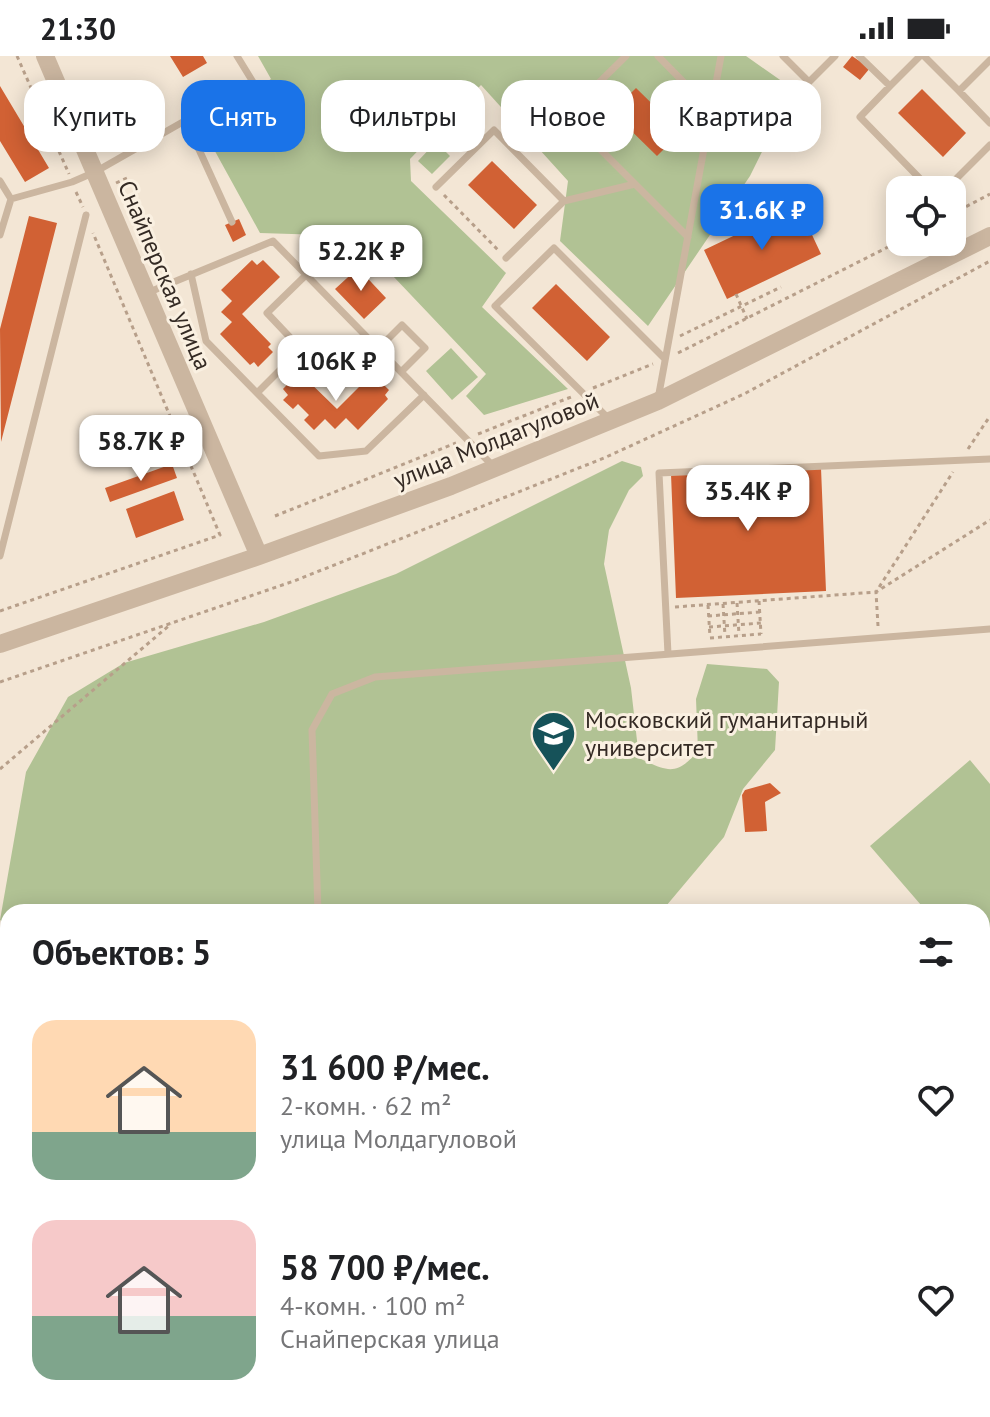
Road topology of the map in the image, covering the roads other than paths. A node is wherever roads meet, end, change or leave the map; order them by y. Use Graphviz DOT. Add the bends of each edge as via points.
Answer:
graph roads {
  1 [pos="45,56"];
  2 [pos="237,56"];
  3 [pos="626,56"];
  4 [pos="658,56"];
  5 [pos="721,56"];
  6 [pos="783,56"];
  7 [pos="835,56"];
  8 [pos="859,56"];
  9 [pos="927,57"];
  10 [pos="990,60"];
  11 [pos="252,80"];
  12 [pos="682,80"];
  13 [pos="717,80"];
  14 [pos="890,86"];
  15 [pos="959,91"];
  16 [pos="990,123"];
  17 [pos="181,124"];
  18 [pos="990,145"];
  19 [pos="200,152"];
  20 [pos="703,152"];
  21 [pos="95,172"];
  22 [pos="917,176"];
  23 [pos="959,176"];
  24 [pos="0,181"];
  25 [pos="635,184"];
  26 [pos="436,187"];
  27 [pos="11,199"];
  28 [pos="564,201"];
  29 [pos="86,215"];
  30 [pos="232,222"];
  31 [pos="990,236"];
  32 [pos="1,237"];
  33 [pos="688,237"];
  34 [pos="506,258"];
  35 [pos="191,274"];
  36 [pos="306,275"];
  37 [pos="146,293"];
  38 [pos="379,349"];
  39 [pos="665,359"];
  40 [pos="401,372"];
  41 [pos="338,389"];
  42 [pos="257,393"];
  43 [pos="424,395"];
  44 [pos="658,401"];
  45 [pos="610,421"];
  46 [pos="990,459"];
  47 [pos="495,468"];
  48 [pos="0,556"];
  49 [pos="259,556"];
  50 [pos="990,629"];
  51 [pos="0,644"];
  52 [pos="668,654"];
  53 [pos="318,904"];
  1 -- 21 [label="street, Снайперская улица"];
  2 -- 11 [label="lane"];
  3 -- 25 [label="lane" via="566,115"];
  4 -- 12 [label="lane"];
  5 -- 13 [label="lane"];
  6 -- 7 [label="lane" via="809,82"];
  8 -- 14 [label="lane"];
  9 -- 14 [label="lane"];
  9 -- 15 [label="lane"];
  10 -- 15 [label="lane"];
  14 -- 22 [label="lane" via="860,117"];
  15 -- 16 [label="lane"];
  17 -- 21 [label="lane"];
  18 -- 23 [label="lane"];
  19 -- 30 [label="lane"];
  20 -- 33 [label="lane"];
  21 -- 27 [label="lane"];
  21 -- 37 [label="street, Снайперская улица"];
  24 -- 27 [label="lane"];
  25 -- 28 [label="lane"];
  25 -- 33 [label="lane"];
  26 -- 28 [label="lane" via="494,130"];
  27 -- 32 [label="lane"];
  28 -- 34 [label="lane"];
  29 -- 48 [label="lane"];
  31 -- 44 [label="street, улица Молдагуловой"];
  33 -- 39 [label="lane"];
  35 -- 36 [label="lane" via="273,241"];
  35 -- 37 [label="lane"];
  35 -- 42 [label="lane" via="206,341"];
  36 -- 38 [label="lane"];
  36 -- 42 [label="lane" via="267,313 301,349"];
  37 -- 49 [label="street, Снайперская улица"];
  38 -- 40 [label="lane"];
  38 -- 40 [label="lane" via="402,325 425,348"];
  38 -- 41 [label="lane"];
  39 -- 44 [label="lane"];
  39 -- 45 [label="lane" via="554,248 495,306"];
  40 -- 43 [label="lane"];
  42 -- 43 [label="lane" via="319,456 366,451"];
  43 -- 47 [label="lane"];
  44 -- 45 [label="street, улица Молдагуловой"];
  45 -- 47 [label="street, улица Молдагуловой"];
  46 -- 52 [label="lane" via="659,473"];
  47 -- 49 [label="street, улица Молдагуловой"];
  49 -- 51 [label="street, улица Молдагуловой"];
  50 -- 52 [label="lane"];
  52 -- 53 [label="lane" via="375,677 332,694 312,730"];
}
